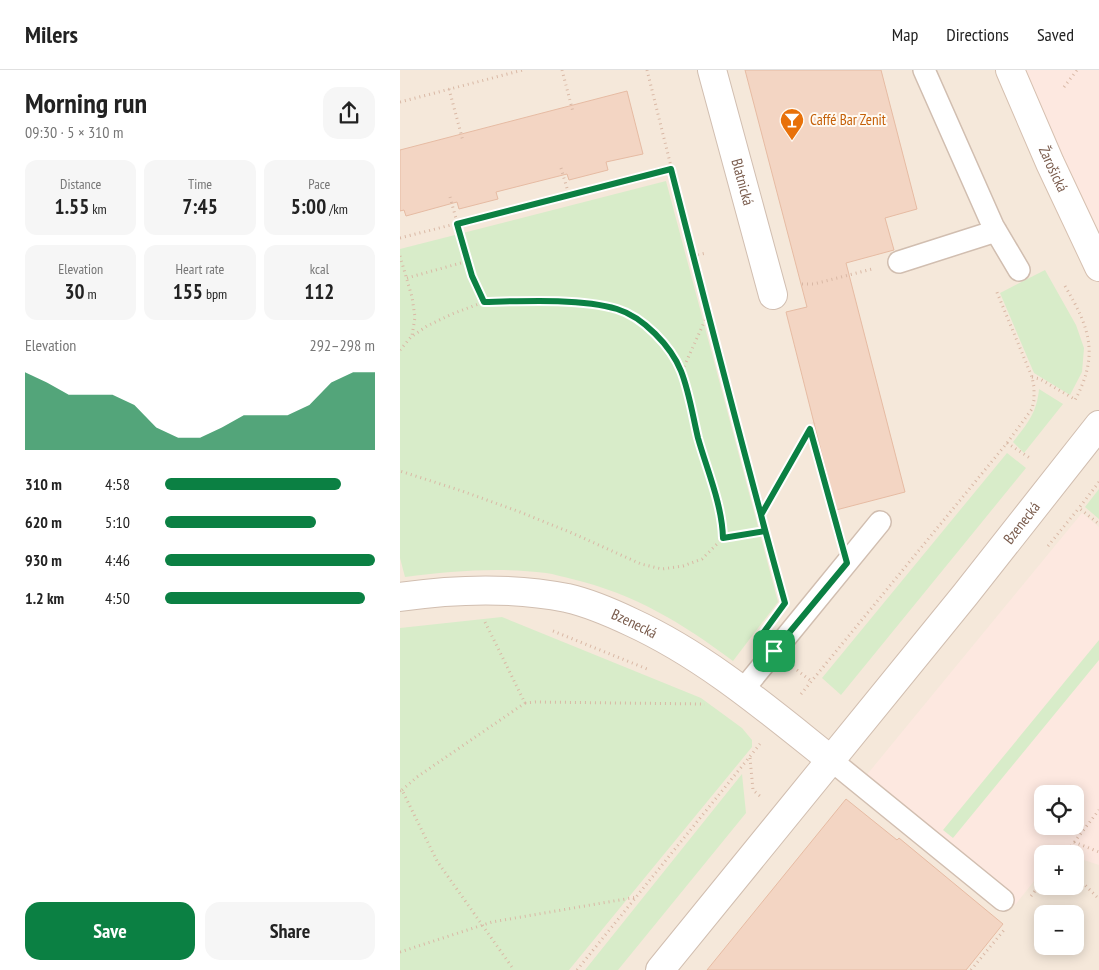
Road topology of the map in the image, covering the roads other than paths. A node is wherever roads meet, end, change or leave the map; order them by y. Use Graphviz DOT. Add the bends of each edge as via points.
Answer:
graph roads {
  1 [pos="712,70"];
  2 [pos="924,70"];
  3 [pos="1010,70"];
  4 [pos="996,231"];
  5 [pos="899,262"];
  6 [pos="1099,266"];
  7 [pos="1019,270"];
  8 [pos="773,295"];
  9 [pos="1099,425"];
  10 [pos="880,522"];
  11 [pos="400,597"];
  12 [pos="742,691"];
  13 [pos="831,760"];
  14 [pos="1003,900"];
  15 [pos="660,970"];
  1 -- 8 [label="street, Blatnická"];
  2 -- 4 [label="lane"];
  3 -- 6 [label="street, Žarošická"];
  4 -- 5 [label="lane"];
  4 -- 7 [label="lane"];
  9 -- 13 [label="street, Bzenecká"];
  10 -- 12 [label="lane"];
  11 -- 12 [label="street, Bzenecká" via="477,590 524,591 568,598 608,611 655,633 699,659"];
  12 -- 13 [label="street, Bzenecká"];
  13 -- 14 [label="lane"];
  13 -- 15 [label="street, Bzenecká"];
}
